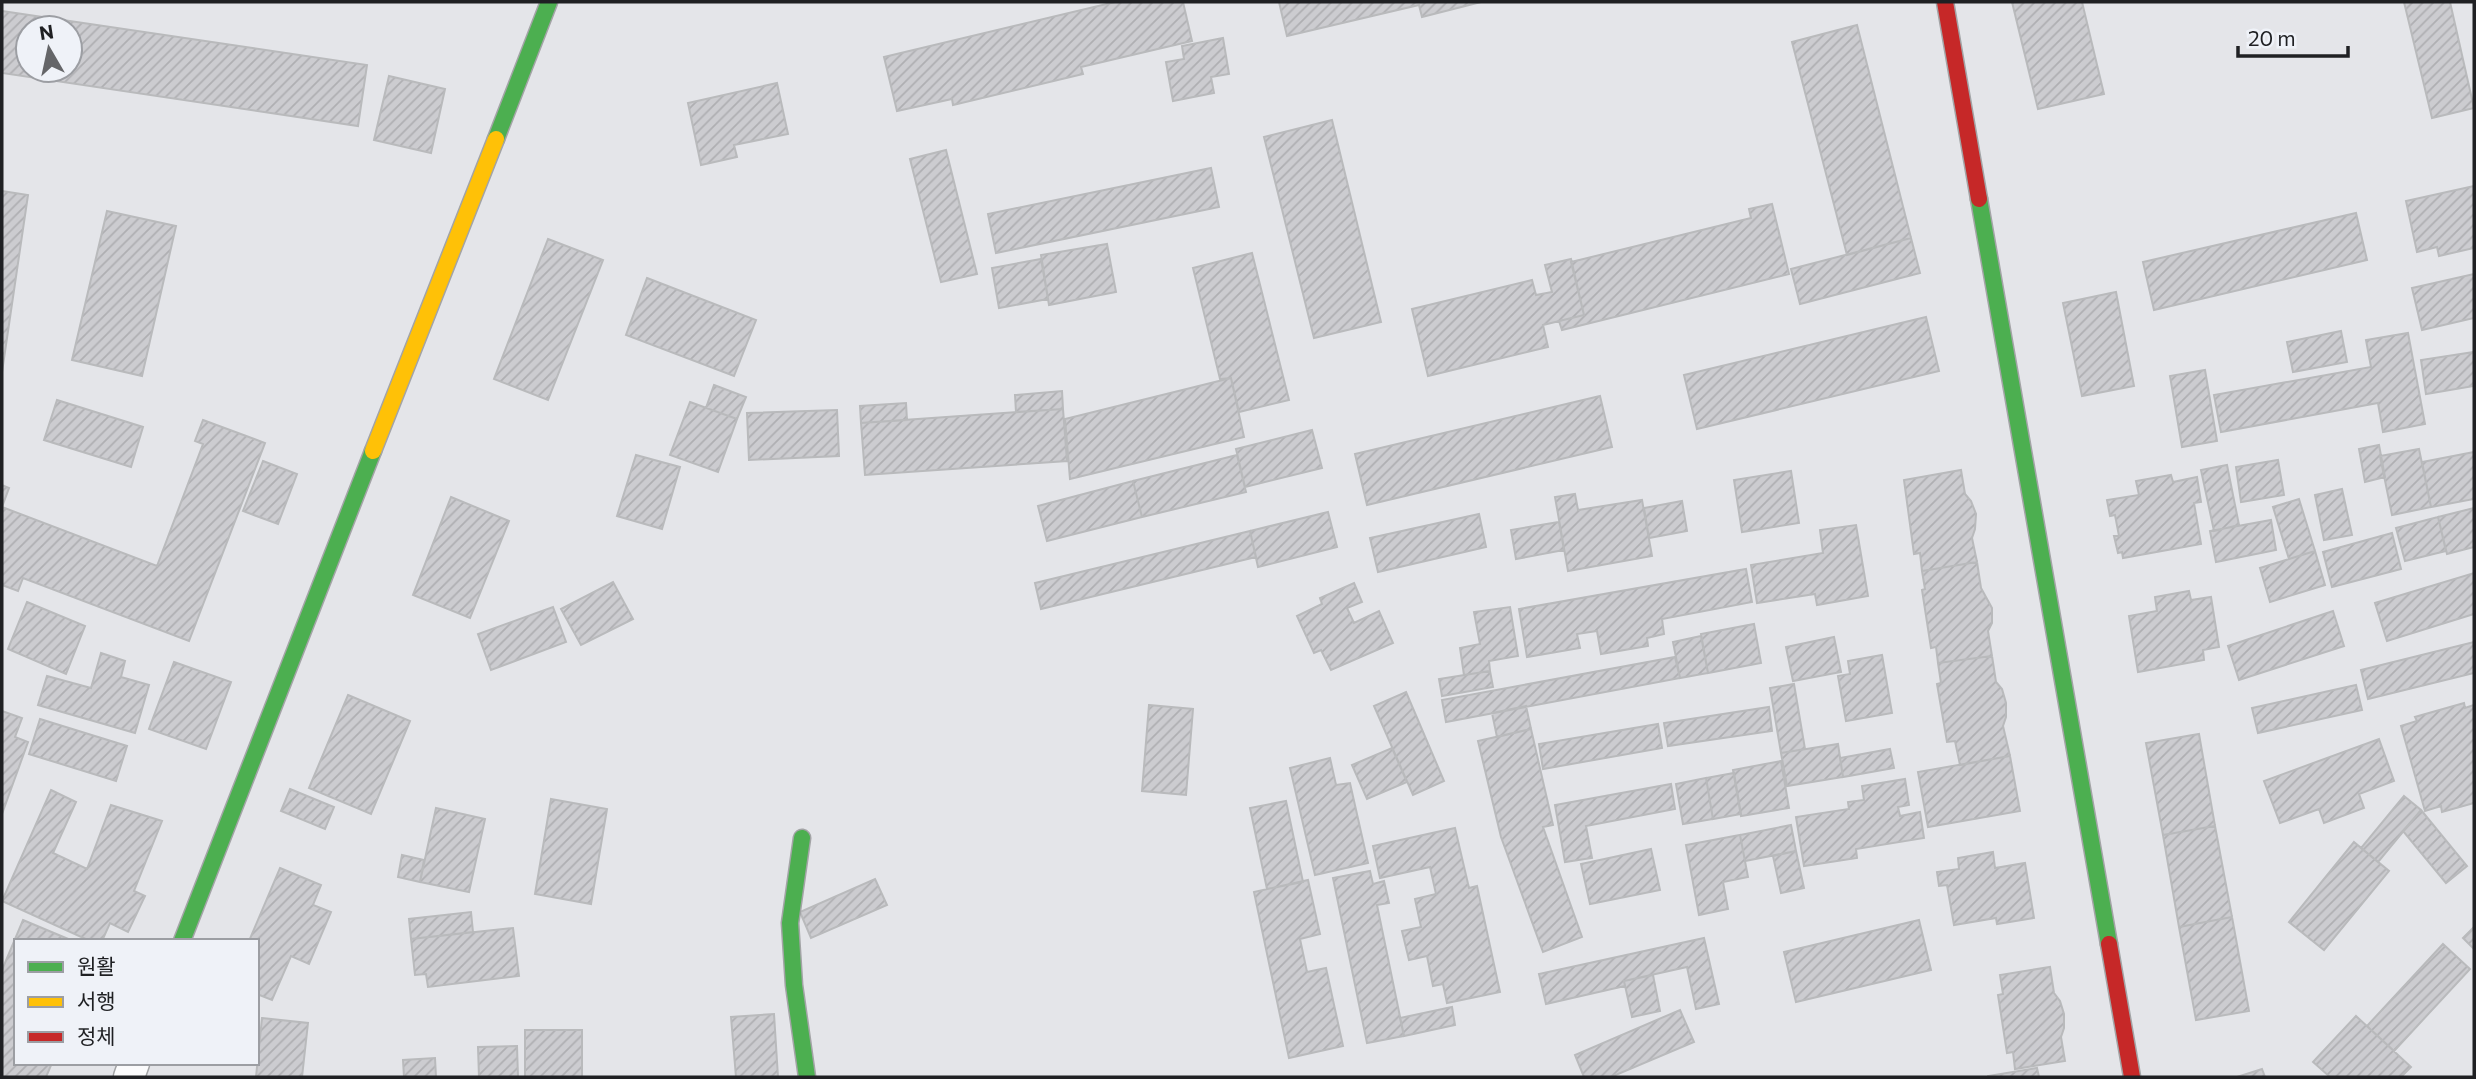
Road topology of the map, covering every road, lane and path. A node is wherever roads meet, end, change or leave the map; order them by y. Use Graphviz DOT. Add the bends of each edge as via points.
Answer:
graph roads {
  1 [pos="549,2"];
  2 [pos="1945,2"];
  3 [pos="802,838"];
  4 [pos="183,939"];
  5 [pos="807,1077"];
  6 [pos="2132,1077"];
  1 -- 4 [label="street"];
  2 -- 6 [label="street"];
  3 -- 5 [label="street" via="790,923"];
}
